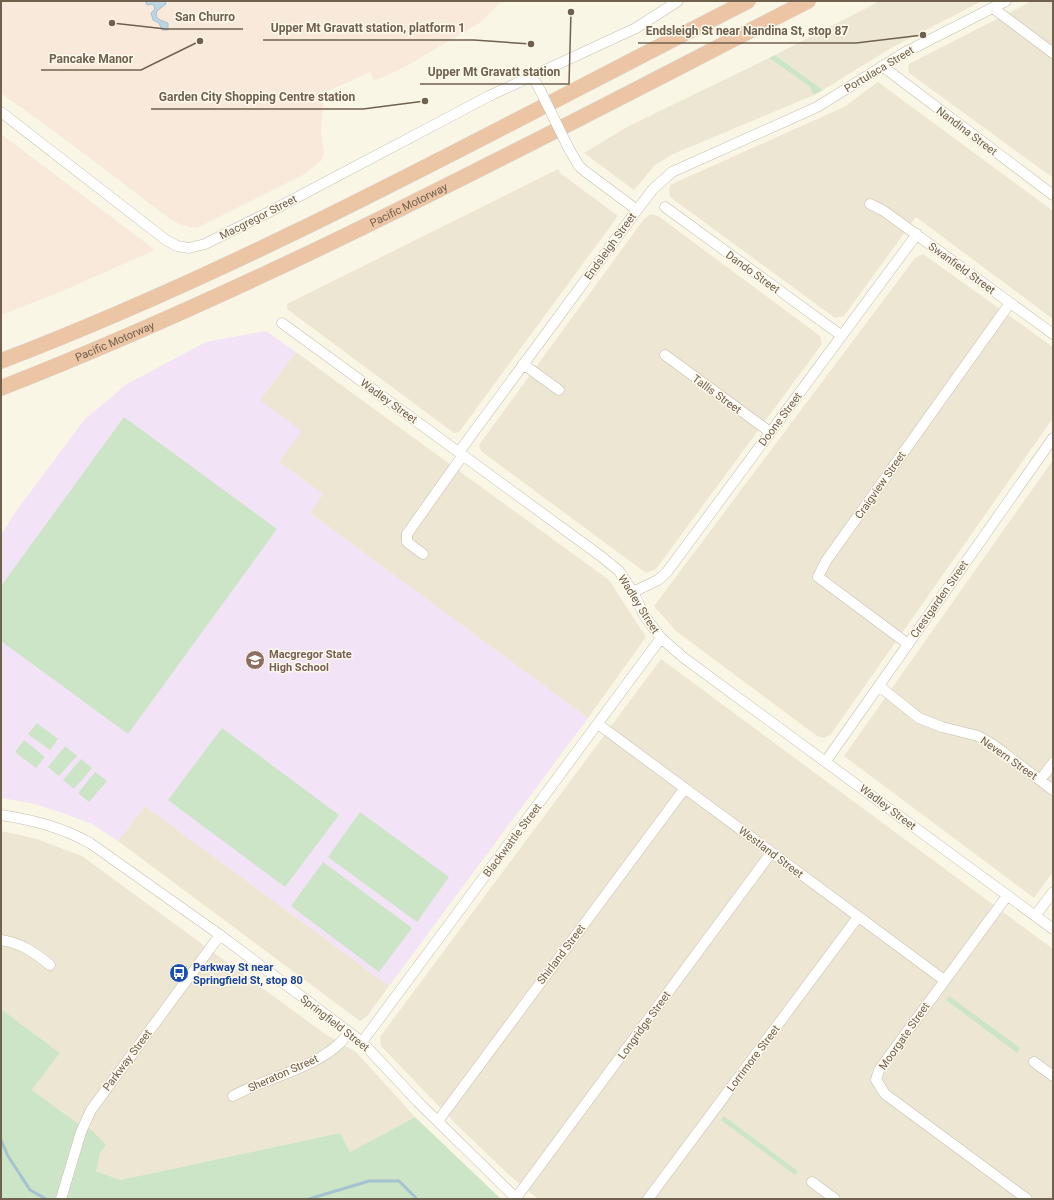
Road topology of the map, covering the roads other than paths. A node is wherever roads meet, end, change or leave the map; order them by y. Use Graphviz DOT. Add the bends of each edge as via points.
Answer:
graph roads {
  1 [pos="678,1"];
  2 [pos="748,1"];
  3 [pos="808,1"];
  4 [pos="1006,1"];
  5 [pos="993,8"];
  6 [pos="1053,53"];
  7 [pos="882,66"];
  8 [pos="532,76"];
  9 [pos="817,107"];
  10 [pos="1,112"];
  11 [pos="1053,195"];
  12 [pos="870,204"];
  13 [pos="664,207"];
  14 [pos="637,210"];
  15 [pos="916,234"];
  16 [pos="1010,303"];
  17 [pos="282,323"];
  18 [pos="1053,334"];
  19 [pos="842,336"];
  20 [pos="665,355"];
  21 [pos="1,361"];
  22 [pos="523,364"];
  23 [pos="1,388"];
  24 [pos="559,390"];
  25 [pos="770,432"];
  26 [pos="1053,438"];
  27 [pos="461,454"];
  28 [pos="423,554"];
  29 [pos="633,592"];
  30 [pos="661,638"];
  31 [pos="908,644"];
  32 [pos="879,686"];
  33 [pos="598,724"];
  34 [pos="826,761"];
  35 [pos="1053,763"];
  36 [pos="1040,780"];
  37 [pos="685,788"];
  38 [pos="1053,790"];
  39 [pos="1,815"];
  40 [pos="771,852"];
  41 [pos="1053,892"];
  42 [pos="1007,896"];
  43 [pos="1035,916"];
  44 [pos="858,917"];
  45 [pos="1053,929"];
  46 [pos="220,935"];
  47 [pos="1,940"];
  48 [pos="50,965"];
  49 [pos="944,980"];
  50 [pos="349,1032"];
  51 [pos="362,1042"];
  52 [pos="1034,1062"];
  53 [pos="1053,1076"];
  54 [pos="233,1096"];
  55 [pos="438,1121"];
  56 [pos="812,1182"];
  57 [pos="516,1198"];
  58 [pos="60,1199"];
  59 [pos="648,1199"];
  60 [pos="835,1199"];
  61 [pos="1027,1199"];
  1 -- 8 [label="street, Macgregor Street" via="636,28"];
  2 -- 21 [label="highway" via="296,234 114,316"];
  3 -- 23 [label="highway, Pacific Motorway" via="324,247 123,339"];
  4 -- 5 [label="street, Portulaca Street"];
  5 -- 6 [label="street"];
  5 -- 7 [label="street, Portulaca Street"];
  7 -- 9 [label="street, Portulaca Street"];
  7 -- 11 [label="street, Nandina Street"];
  8 -- 10 [label="street, Macgregor Street" via="430,126 273,210 205,244 189,248 177,246 166,240"];
  8 -- 14 [label="street, bridge" via="579,166"];
  9 -- 14 [label="street, Endsleigh Street" via="672,172 653,189"];
  12 -- 15 [label="street, Swanfield Street" via="884,210"];
  13 -- 19 [label="street, Dando Street"];
  14 -- 22 [label="street, Endsleigh Street"];
  15 -- 16 [label="street, Swanfield Street"];
  15 -- 19 [label="street, Doone Street"];
  16 -- 18 [label="street, Swanfield Street"];
  16 -- 31 [label="street, Craigview Street" via="831,554 818,577"];
  17 -- 27 [label="street, Wadley Street"];
  19 -- 25 [label="street, Doone Street"];
  20 -- 25 [label="street, Tallis Street"];
  22 -- 24 [label="street"];
  22 -- 27 [label="street, Endsleigh Street"];
  25 -- 29 [label="street, Doone Street" via="667,572 658,580"];
  26 -- 31 [label="street, Crestgarden Street"];
  27 -- 28 [label="street, Endsleigh Street" via="407,534 407,542"];
  27 -- 29 [label="street, Wadley Street" via="602,557 619,571"];
  29 -- 30 [label="street, Wadley Street" via="644,615"];
  30 -- 33 [label="street, Blackwattle Street"];
  30 -- 34 [label="street, Wadley Street" via="684,658"];
  31 -- 32 [label="street, Crestgarden Street"];
  32 -- 34 [label="street, Crestgarden Street"];
  32 -- 36 [label="street, Nevern Street" via="919,718 942,728 978,736"];
  33 -- 37 [label="street, Westland Street"];
  33 -- 51 [label="street, Blackwattle Street"];
  34 -- 42 [label="street, Wadley Street"];
  35 -- 36 [label="street"];
  36 -- 38 [label="street, Nevern Street"];
  37 -- 40 [label="street, Westland Street"];
  37 -- 55 [label="street, Shirland Street"];
  39 -- 46 [label="street, Springfield Street" via="46,824 90,842"];
  40 -- 44 [label="street, Westland Street"];
  40 -- 57 [label="street, Longridge Street"];
  41 -- 43 [label="street"];
  42 -- 43 [label="street, Wadley Street"];
  42 -- 49 [label="street, Moorgate Street"];
  43 -- 45 [label="street, Wadley Street"];
  44 -- 49 [label="street, Westland Street"];
  44 -- 59 [label="street, Lorrimore Street"];
  46 -- 50 [label="street, Springfield Street"];
  46 -- 58 [label="street, Parkway Street" via="91,1110 81,1132"];
  47 -- 48 [label="street" via="30,949"];
  49 -- 61 [label="street, Moorgate Street" via="879,1070 876,1080 885,1094"];
  50 -- 51 [label="street, Springfield Street"];
  50 -- 54 [label="street, Sheraton Street" via="332,1050"];
  51 -- 55 [label="street, Springfield Street"];
  52 -- 53 [label="street"];
  55 -- 57 [label="street, Springfield Street"];
  56 -- 60 [label="street"];
}
